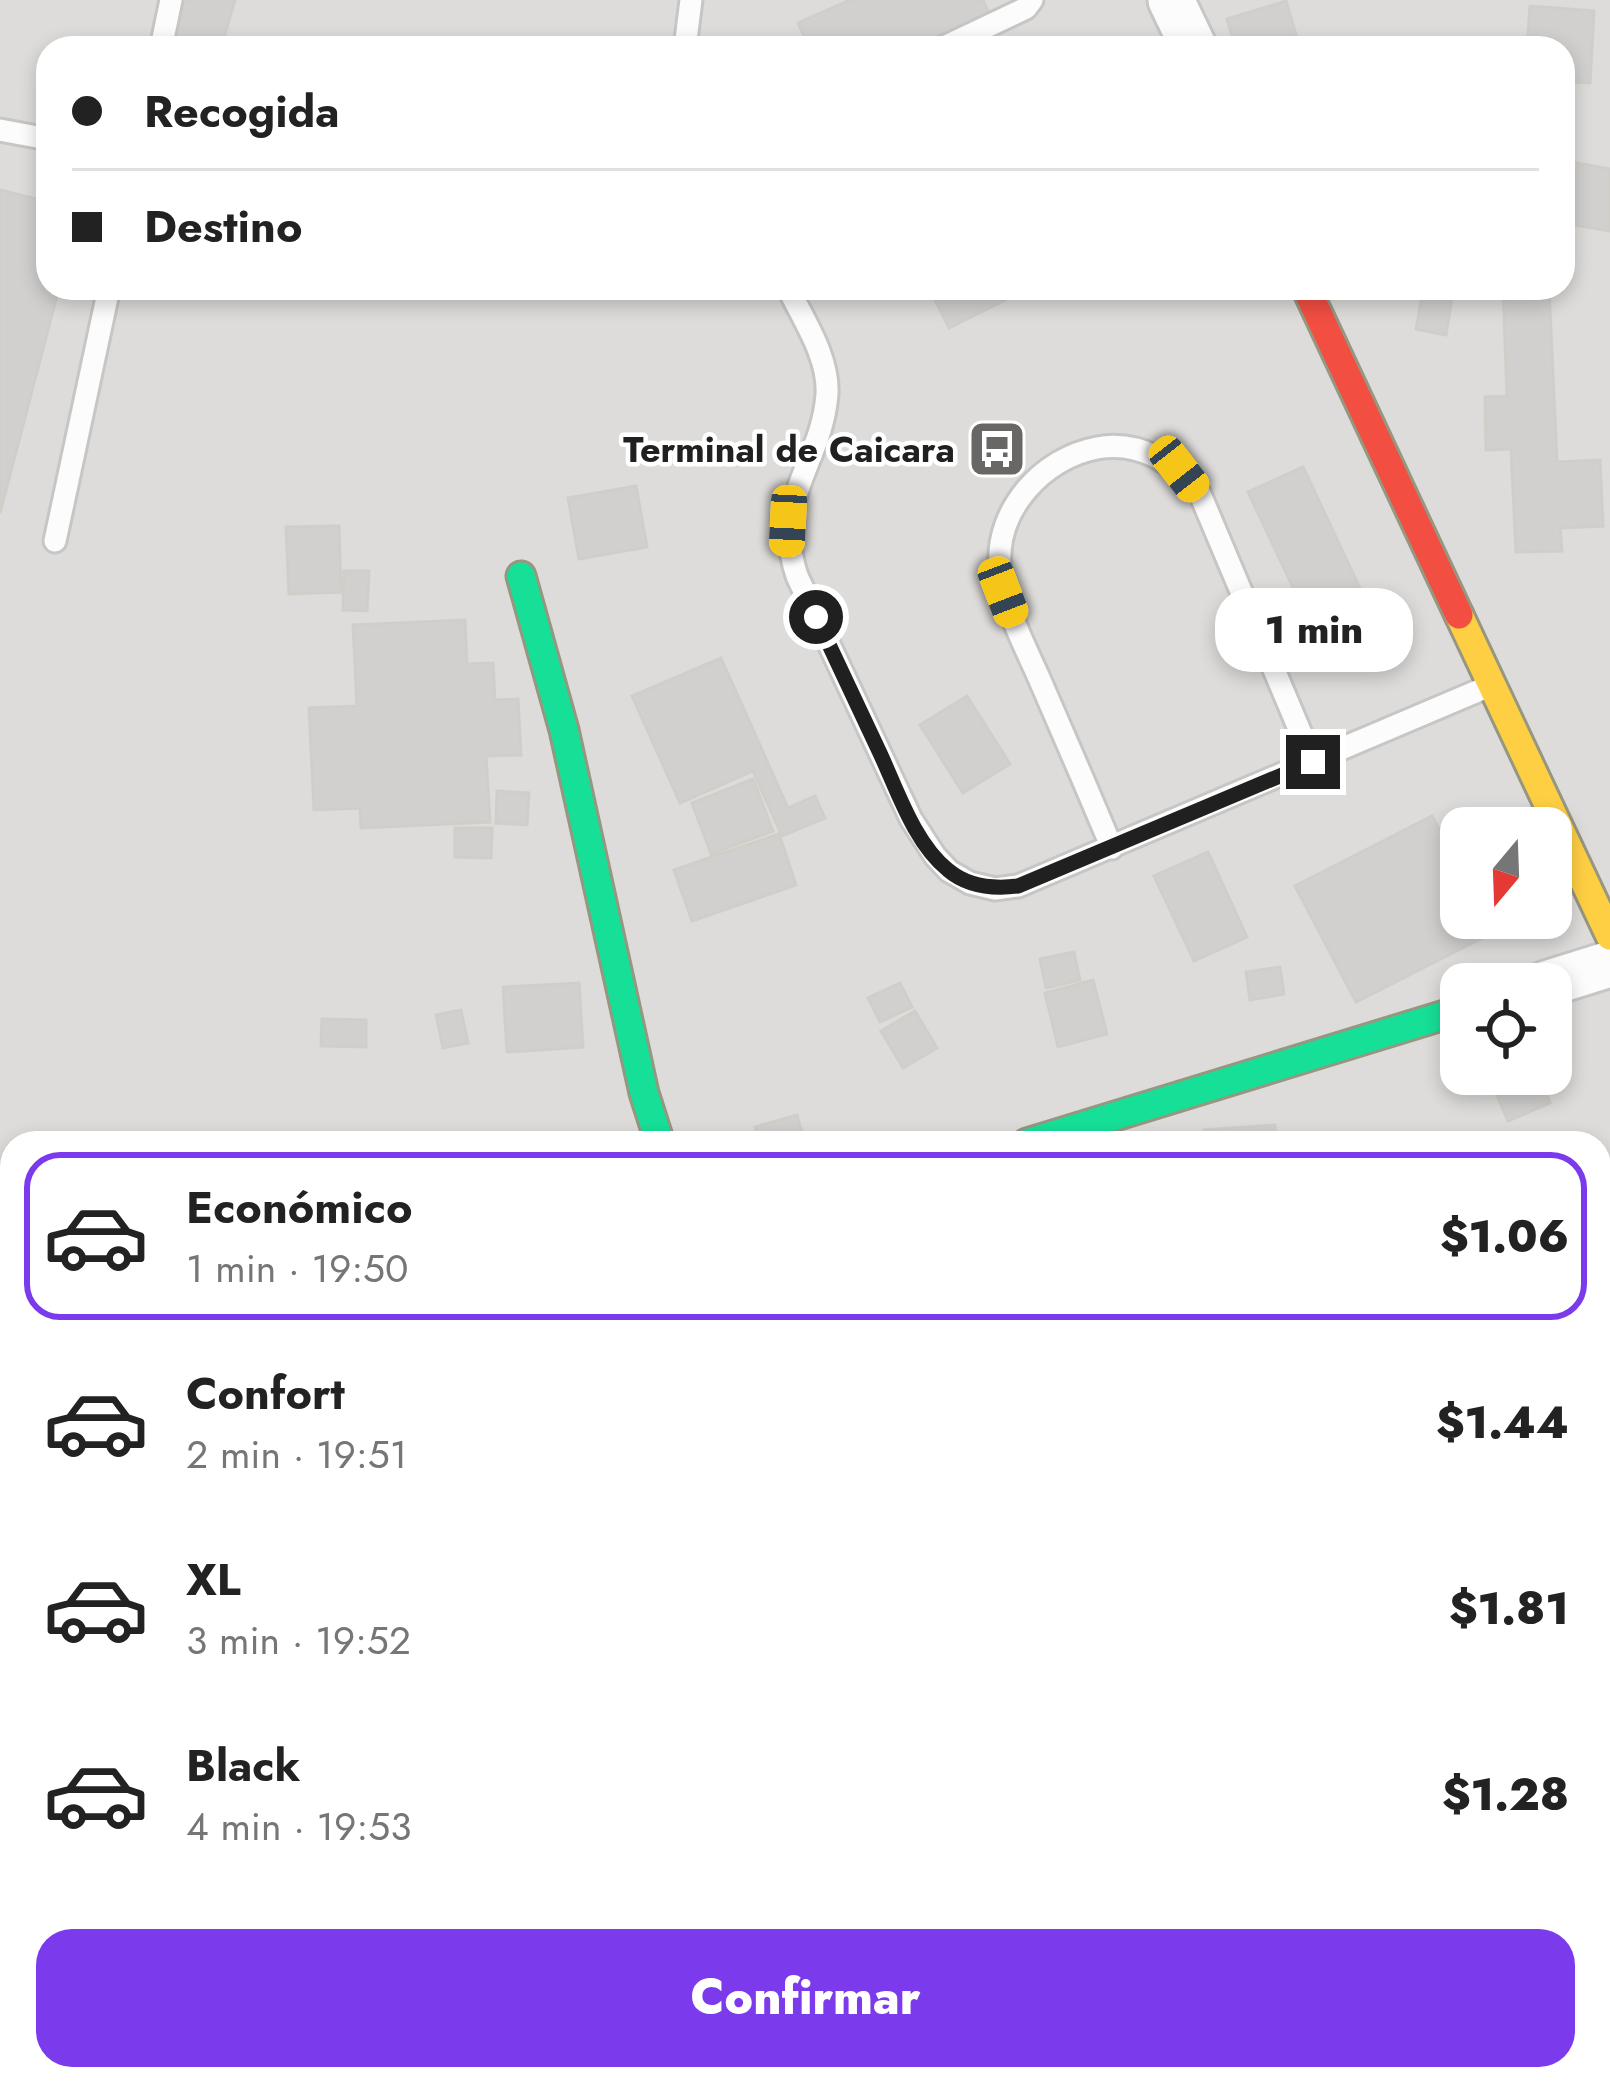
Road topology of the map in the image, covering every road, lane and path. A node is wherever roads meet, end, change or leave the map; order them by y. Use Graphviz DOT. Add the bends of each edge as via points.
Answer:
graph roads {
  1 [pos="172,0"];
  2 [pos="1032,0"];
  3 [pos="1172,0"];
  4 [pos="692,1"];
  5 [pos="164,36"];
  6 [pos="687,36"];
  7 [pos="967,36"];
  8 [pos="1188,36"];
  9 [pos="0,130"];
  10 [pos="36,138"];
  11 [pos="106,300"];
  12 [pos="794,300"];
  13 [pos="1312,300"];
  14 [pos="55,541"];
  15 [pos="521,576"];
  16 [pos="1493,685"];
  17 [pos="1313,762"];
  18 [pos="1112,848"];
  19 [pos="1610,936"];
  20 [pos="1610,964"];
  21 [pos="1572,976"];
  22 [pos="1440,1016"];
  23 [pos="656,1131"];
  24 [pos="1066,1131"];
  1 -- 5 [label="lane"];
  2 -- 7 [label="lane"];
  3 -- 8 [label="street"];
  4 -- 6 [label="lane"];
  9 -- 10 [label="lane"];
  11 -- 14 [label="lane"];
  12 -- 18 [label="lane" via="823,362 827,393 787,548 911,819 949,871 995,889"];
  13 -- 16 [label="street"];
  15 -- 23 [label="street"];
  16 -- 17 [label="lane"];
  16 -- 19 [label="street"];
  17 -- 18 [label="lane"];
  17 -- 18 [label="lane" via="1200,494 1179,469 1133,448 1075,453 1035,478 1017,501 999,560 1003,592"];
  20 -- 21 [label="street"];
  22 -- 24 [label="street"];
}
